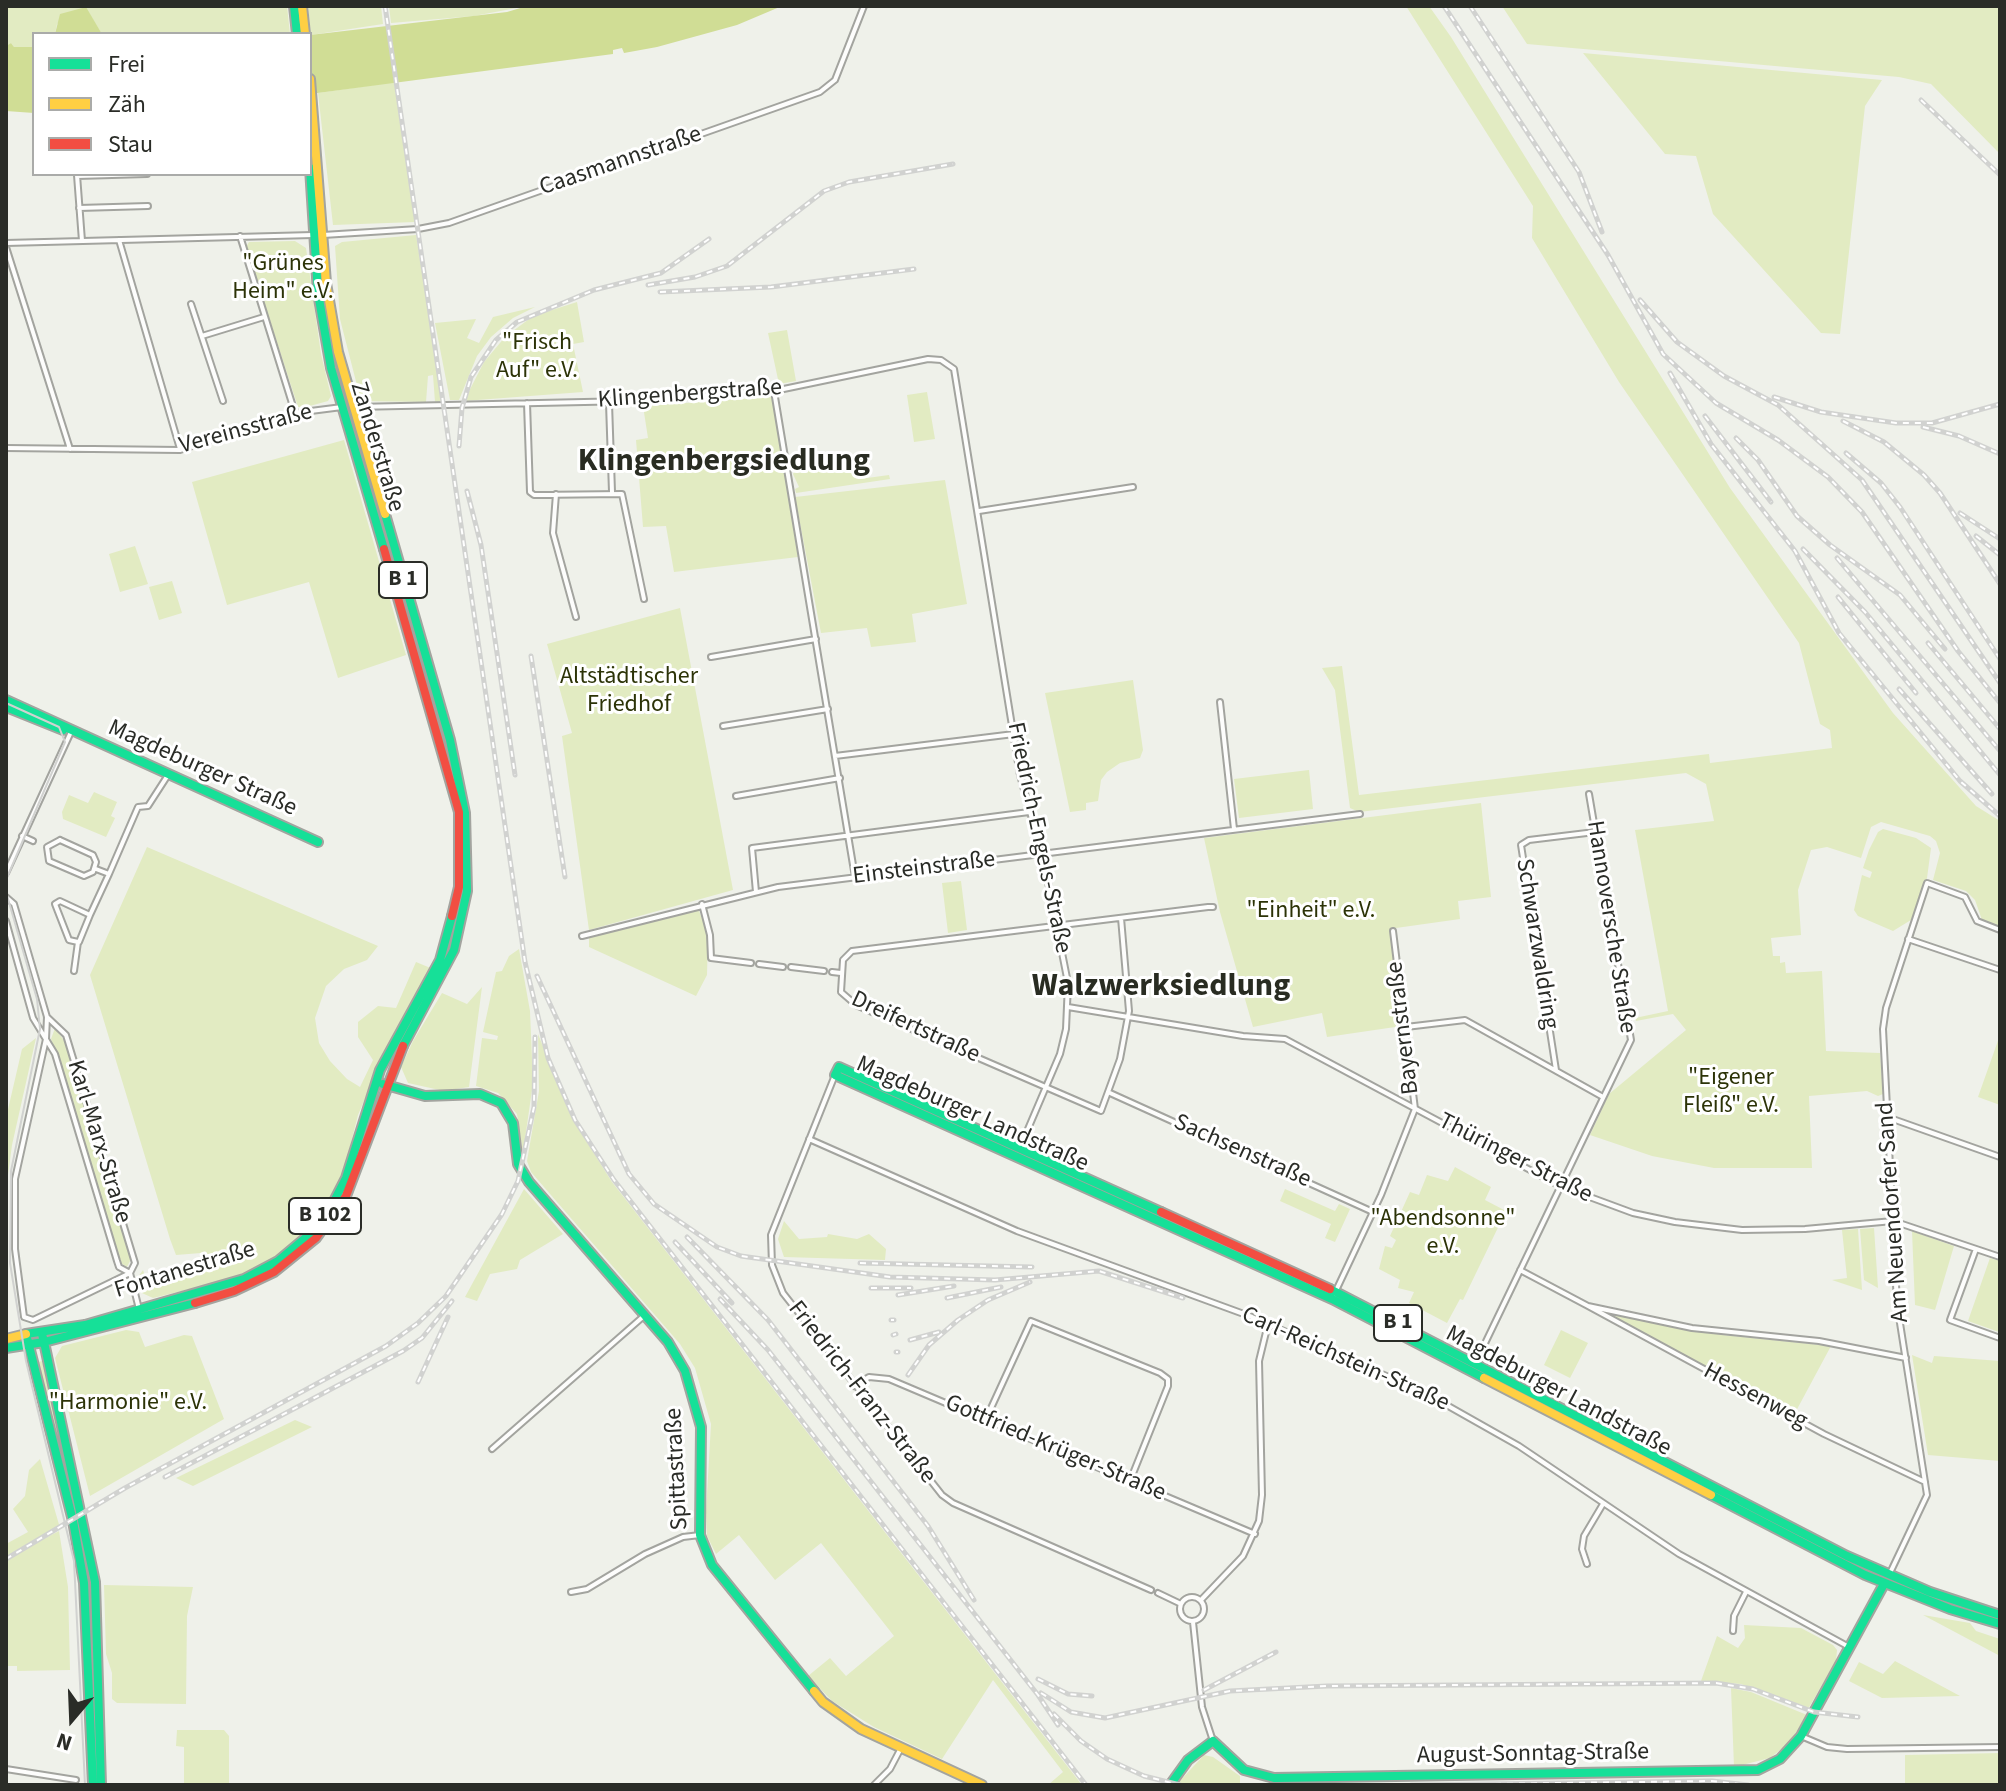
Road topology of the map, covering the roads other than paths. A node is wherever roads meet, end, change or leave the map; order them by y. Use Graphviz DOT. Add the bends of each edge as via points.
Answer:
graph roads {
  1 [pos="294,6"];
  2 [pos="302,6"];
  3 [pos="864,6"];
  4 [pos="300,30"];
  5 [pos="312,96"];
  6 [pos="76,176"];
  7 [pos="311,176"];
  8 [pos="148,206"];
  9 [pos="79,208"];
  10 [pos="318,235"];
  11 [pos="240,236"];
  12 [pos="119,240"];
  13 [pos="82,241"];
  14 [pos="6,245"];
  15 [pos="191,304"];
  16 [pos="264,317"];
  17 [pos="202,336"];
  18 [pos="928,359"];
  19 [pos="774,391"];
  20 [pos="223,401"];
  21 [pos="609,402"];
  22 [pos="527,403"];
  23 [pos="342,407"];
  24 [pos="352,407"];
  25 [pos="295,413"];
  26 [pos="6,448"];
  27 [pos="70,449"];
  28 [pos="180,450"];
  29 [pos="1133,487"];
  30 [pos="612,492"];
  31 [pos="556,494"];
  32 [pos="979,511"];
  33 [pos="644,599"];
  34 [pos="576,617"];
  35 [pos="816,639"];
  36 [pos="711,657"];
  37 [pos="424,664"];
  38 [pos="6,700"];
  39 [pos="1220,702"];
  40 [pos="6,707"];
  41 [pos="828,709"];
  42 [pos="723,726"];
  43 [pos="71,732"];
  44 [pos="439,733"];
  45 [pos="1014,734"];
  46 [pos="835,756"];
  47 [pos="168,775"];
  48 [pos="840,778"];
  49 [pos="1589,794"];
  50 [pos="736,796"];
  51 [pos="1029,812"];
  52 [pos="1360,814"];
  53 [pos="1234,829"];
  54 [pos="1595,832"];
  55 [pos="22,836"];
  56 [pos="849,836"];
  57 [pos="33,841"];
  58 [pos="318,842"];
  59 [pos="1041,854"];
  60 [pos="460,863"];
  61 [pos="96,869"];
  62 [pos="6,873"];
  63 [pos="109,874"];
  64 [pos="855,877"];
  65 [pos="756,892"];
  66 [pos="6,897"];
  67 [pos="466,897"];
  68 [pos="702,904"];
  69 [pos="1213,907"];
  70 [pos="90,915"];
  71 [pos="1121,918"];
  72 [pos="6,921"];
  73 [pos="1058,926"];
  74 [pos="7,928"];
  75 [pos="2000,930"];
  76 [pos="1393,931"];
  77 [pos="582,936"];
  78 [pos="1908,939"];
  79 [pos="78,942"];
  80 [pos="751,963"];
  81 [pos="759,964"];
  82 [pos="783,967"];
  83 [pos="791,967"];
  84 [pos="2000,970"];
  85 [pos="74,971"];
  86 [pos="824,971"];
  87 [pos="832,972"];
  88 [pos="841,973"];
  89 [pos="1068,1007"];
  90 [pos="47,1017"];
  91 [pos="1128,1017"];
  92 [pos="1406,1027"];
  93 [pos="46,1039"];
  94 [pos="1556,1070"];
  95 [pos="837,1071"];
  96 [pos="381,1083"];
  97 [pos="1047,1088"];
  98 [pos="1110,1093"];
  99 [pos="1604,1097"];
  100 [pos="1414,1106"];
  101 [pos="1887,1117"];
  102 [pos="809,1139"];
  103 [pos="1018,1153"];
  104 [pos="2000,1157"];
  105 [pos="1560,1186"];
  106 [pos="1373,1212"];
  107 [pos="1893,1221"];
  108 [pos="1976,1249"];
  109 [pos="2000,1257"];
  110 [pos="1520,1270"];
  111 [pos="130,1273"];
  112 [pos="1334,1295"];
  113 [pos="1588,1306"];
  114 [pos="140,1313"];
  115 [pos="645,1315"];
  116 [pos="1268,1324"];
  117 [pos="43,1338"];
  118 [pos="2000,1338"];
  119 [pos="6,1339"];
  120 [pos="27,1339"];
  121 [pos="6,1348"];
  122 [pos="1906,1358"];
  123 [pos="1476,1362"];
  124 [pos="854,1386"];
  125 [pos="986,1419"];
  126 [pos="492,1449"];
  127 [pos="1130,1481"];
  128 [pos="1925,1482"];
  129 [pos="1603,1504"];
  130 [pos="1255,1534"];
  131 [pos="700,1535"];
  132 [pos="1587,1564"];
  133 [pos="1887,1579"];
  134 [pos="1151,1590"];
  135 [pos="571,1592"];
  136 [pos="1746,1592"];
  137 [pos="1158,1593"];
  138 [pos="1201,1600"];
  139 [pos="1181,1604"];
  140 [pos="2000,1615"];
  141 [pos="1193,1622"];
  142 [pos="2000,1624"];
  143 [pos="1733,1631"];
  144 [pos="1849,1647"];
  145 [pos="1801,1736"];
  146 [pos="1213,1741"];
  147 [pos="2000,1747"];
  148 [pos="901,1748"];
  149 [pos="6,1769"];
  150 [pos="76,1780"];
  151 [pos="93,1785"];
  152 [pos="101,1785"];
  153 [pos="874,1785"];
  154 [pos="982,1785"];
  155 [pos="1170,1785"];
  1 -- 4 [label="main road"];
  2 -- 4 [label="main road"];
  3 -- 10 [label="street, Caasmannstraße" via="835,80 820,92 449,223"];
  5 -- 10 [label="main road, B 1"];
  6 -- 9 [label="street"];
  7 -- 10 [label="main road, B 1"];
  8 -- 9 [label="street"];
  9 -- 13 [label="street"];
  10 -- 11 [label="street, Caasmannstraße"];
  10 -- 23 [label="main road, Zanderstraße / B 1" via="318,293"];
  10 -- 24 [label="main road, Zanderstraße / B 1"];
  11 -- 12 [label="street, Caasmannstraße"];
  11 -- 16 [label="street"];
  12 -- 13 [label="street, Caasmannstraße"];
  12 -- 28 [label="street"];
  13 -- 14 [label="street, Caasmannstraße"];
  14 -- 27 [label="street"];
  15 -- 17 [label="street"];
  16 -- 17 [label="street"];
  16 -- 25 [label="street"];
  17 -- 20 [label="street"];
  18 -- 19 [label="street, Klingenbergstraße"];
  18 -- 32 [label="street, Friedrich-Engels-Straße" via="954,369"];
  19 -- 21 [label="street, Klingenbergstraße"];
  19 -- 35 [label="street"];
  21 -- 22 [label="street, Klingenbergstraße"];
  21 -- 30 [label="street"];
  22 -- 24 [label="street, Klingenbergstraße"];
  22 -- 31 [label="street" via="530,492"];
  23 -- 24 [label="main road"];
  23 -- 25 [label="street, Vereinsstraße"];
  23 -- 37 [label="main road, Zanderstraße / B 1"];
  24 -- 37 [label="main road, Zanderstraße / B 1"];
  25 -- 28 [label="street, Vereinsstraße"];
  26 -- 27 [label="street, Vereinsstraße"];
  27 -- 28 [label="street, Vereinsstraße"];
  29 -- 32 [label="street"];
  30 -- 31 [label="street"];
  30 -- 33 [label="street" via="622,494"];
  31 -- 34 [label="street" via="553,533"];
  32 -- 45 [label="street, Friedrich-Engels-Straße"];
  35 -- 36 [label="street"];
  35 -- 41 [label="street"];
  37 -- 44 [label="main road, Zanderstraße / B 1"];
  37 -- 67 [label="main road, Zanderstraße / B 1" via="463,799"];
  38 -- 43 [label="main road, Magdeburger Straße"];
  39 -- 53 [label="street"];
  40 -- 43 [label="main road, Magdeburger Straße"];
  41 -- 42 [label="street"];
  41 -- 46 [label="street"];
  43 -- 47 [label="main road, Magdeburger Straße"];
  43 -- 55 [label="street"];
  44 -- 60 [label="main road, Zanderstraße / B 102" via="459,812"];
  45 -- 46 [label="street"];
  45 -- 51 [label="street, Friedrich-Engels-Straße"];
  46 -- 48 [label="street"];
  47 -- 58 [label="main road, Magdeburger Straße"];
  47 -- 63 [label="street" via="148,806 138,807"];
  48 -- 50 [label="street"];
  48 -- 56 [label="street"];
  49 -- 54 [label="street, Hannoversche Straße"];
  51 -- 56 [label="street, Einsteinstraße"];
  51 -- 59 [label="street, Friedrich-Engels-Straße"];
  52 -- 53 [label="street, Einsteinstraße"];
  53 -- 59 [label="street, Einsteinstraße"];
  54 -- 94 [label="street, Schwarzwaldring" via="1521,845"];
  54 -- 99 [label="street, Hannoversche Straße" via="1632,1032"];
  55 -- 57 [label="street"];
  55 -- 62 [label="street"];
  56 -- 64 [label="street"];
  56 -- 65 [label="street, Einsteinstraße" via="752,848"];
  59 -- 64 [label="street, Einsteinstraße"];
  59 -- 73 [label="street, Friedrich-Engels-Straße"];
  60 -- 96 [label="main road, Fontanestraße / B 102" via="453,919 440,960 400,1028"];
  61 -- 61 [label="street" via="84,876 49,861 44,846 60,840 93,855"];
  61 -- 63 [label="street"];
  63 -- 70 [label="street"];
  64 -- 65 [label="street, Einsteinstraße"];
  65 -- 68 [label="street, Einsteinstraße"];
  66 -- 90 [label="street, Karl-Marx-Straße" via="14,904"];
  67 -- 96 [label="main road, Fontanestraße / B 1" via="454,950"];
  68 -- 77 [label="street, Einsteinstraße"];
  68 -- 80 [label="street" via="711,958"];
  69 -- 71 [label="street"];
  70 -- 79 [label="street"];
  70 -- 79 [label="street" via="60,901 55,904 69,940"];
  71 -- 73 [label="street"];
  71 -- 91 [label="street"];
  72 -- 74 [label="street, Karl-Marx-Straße"];
  73 -- 88 [label="street, Dreifertstraße" via="852,951 846,954"];
  73 -- 89 [label="street, Friedrich-Engels-Straße"];
  74 -- 93 [label="street, Karl-Marx-Straße" via="33,1018"];
  75 -- 78 [label="street, Am Neuendorfer Sand" via="1977,921 1965,897 1927,883"];
  76 -- 92 [label="street, Bayernstraße"];
  78 -- 84 [label="street"];
  78 -- 101 [label="street, Am Neuendorfer Sand" via="1883,1029"];
  79 -- 85 [label="street"];
  81 -- 82 [label="street"];
  83 -- 86 [label="street"];
  87 -- 88 [label="street"];
  88 -- 97 [label="street, Dreifertstraße" via="841,992 850,1002"];
  89 -- 91 [label="street, Thüringer Straße"];
  89 -- 97 [label="street, Friedrich-Engels-Straße"];
  90 -- 93 [label="street, Karl-Marx-Straße"];
  90 -- 111 [label="street, Karl-Marx-Straße" via="66,1035 135,1263"];
  91 -- 98 [label="street"];
  91 -- 100 [label="street, Thüringer Straße" via="1285,1039"];
  92 -- 94 [label="street" via="1462,1019"];
  92 -- 100 [label="street, Bayernstraße"];
  93 -- 111 [label="street, Karl-Marx-Straße" via="119,1267"];
  93 -- 111 [label="street" via="15,1179 15,1249 24,1317 33,1320"];
  94 -- 99 [label="street"];
  95 -- 102 [label="street, Friedrich-Franz-Straße"];
  95 -- 103 [label="main road, Magdeburger Landstraße / B 1"];
  96 -- 114 [label="main road, Fontanestraße / B 102" via="346,1178 309,1235 250,1276"];
  96 -- 115 [label="main road, Spittastraße" via="433,1097 480,1094 501,1103 513,1123 521,1170"];
  97 -- 98 [label="street, Dreifertstraße" via="1098,1111 1104,1110"];
  97 -- 103 [label="street, Friedrich-Engels-Straße"];
  98 -- 106 [label="street, Sachsenstraße"];
  99 -- 105 [label="street, Hannoversche Straße"];
  100 -- 105 [label="street, Thüringer Straße"];
  100 -- 106 [label="street, Bayernstraße"];
  101 -- 104 [label="street"];
  101 -- 107 [label="street, Am Neuendorfer Sand"];
  102 -- 116 [label="street, Carl-Reichstein-Straße" via="1042,1242"];
  102 -- 124 [label="street, Friedrich-Franz-Straße" via="771,1235 772,1265 789,1302"];
  103 -- 112 [label="main road, Magdeburger Landstraße / B 1"];
  105 -- 107 [label="street, Thüringer Straße" via="1657,1219 1727,1229"];
  105 -- 110 [label="street, Hannoversche Straße"];
  106 -- 112 [label="street, Bayernstraße"];
  107 -- 108 [label="street, Thüringer Straße"];
  107 -- 122 [label="street, Am Neuendorfer Sand"];
  108 -- 109 [label="street, Thüringer Straße"];
  108 -- 118 [label="street" via="1950,1320"];
  110 -- 113 [label="street, Hessenweg"];
  110 -- 123 [label="street, Hannoversche Straße"];
  111 -- 114 [label="street, Karl-Marx-Straße"];
  112 -- 123 [label="main road, Magdeburger Landstraße / B 1"];
  112 -- 133 [label="main road, Magdeburger Landstraße / B 1"];
  113 -- 122 [label="street, Hessenweg" via="1692,1328 1819,1341"];
  113 -- 128 [label="street, Hessenweg" via="1824,1434"];
  114 -- 117 [label="main road, Fontanestraße / B 102"];
  115 -- 126 [label="street"];
  115 -- 131 [label="main road, Spittastraße" via="677,1354 697,1401 702,1439"];
  116 -- 129 [label="street, Carl-Reichstein-Straße" via="1459,1410"];
  116 -- 130 [label="street" via="1259,1361 1262,1495"];
  117 -- 120 [label="main road, B 102"];
  117 -- 152 [label="main road" via="92,1557"];
  119 -- 120 [label="main road"];
  120 -- 121 [label="main road"];
  120 -- 151 [label="main road" via="84,1583"];
  122 -- 128 [label="street, Am Neuendorfer Sand"];
  123 -- 133 [label="main road, Magdeburger Landstraße / B 1"];
  124 -- 125 [label="street, Gottfried-Krüger-Straße" via="882,1377"];
  124 -- 134 [label="street, Friedrich-Franz-Straße" via="929,1483 953,1503"];
  125 -- 127 [label="street, Gottfried-Krüger-Straße"];
  125 -- 127 [label="street" via="1031,1321 1160,1373 1168,1386"];
  127 -- 130 [label="street, Gottfried-Krüger-Straße"];
  128 -- 133 [label="street, Am Neuendorfer Sand" via="1925,1503"];
  129 -- 132 [label="street" via="1584,1536"];
  129 -- 136 [label="street, Carl-Reichstein-Straße"];
  130 -- 138 [label="street" via="1239,1561"];
  131 -- 135 [label="street" via="672,1542 587,1589"];
  131 -- 148 [label="main road, Spittastraße" via="712,1565 815,1695 851,1723"];
  133 -- 140 [label="main road, Magdeburger Landstraße / B 1"];
  133 -- 142 [label="main road, Magdeburger Landstraße / B 1"];
  133 -- 144 [label="main road, August-Sonntag-Straße"];
  136 -- 143 [label="street"];
  136 -- 144 [label="street, Carl-Reichstein-Straße"];
  137 -- 139 [label="street"];
  138 -- 139 [label="street" via="1192,1596"];
  138 -- 141 [label="street" via="1204,1613"];
  139 -- 141 [label="street" via="1182,1616"];
  141 -- 146 [label="street" via="1202,1707"];
  144 -- 145 [label="main road, August-Sonntag-Straße"];
  145 -- 146 [label="main road, August-Sonntag-Straße" via="1773,1763 1740,1772 1274,1778 1244,1770"];
  145 -- 147 [label="street" via="1847,1749"];
  146 -- 155 [label="main road" via="1188,1760"];
  148 -- 153 [label="street"];
  148 -- 154 [label="main road, Spittastraße"];
  149 -- 150 [label="street"];
}
